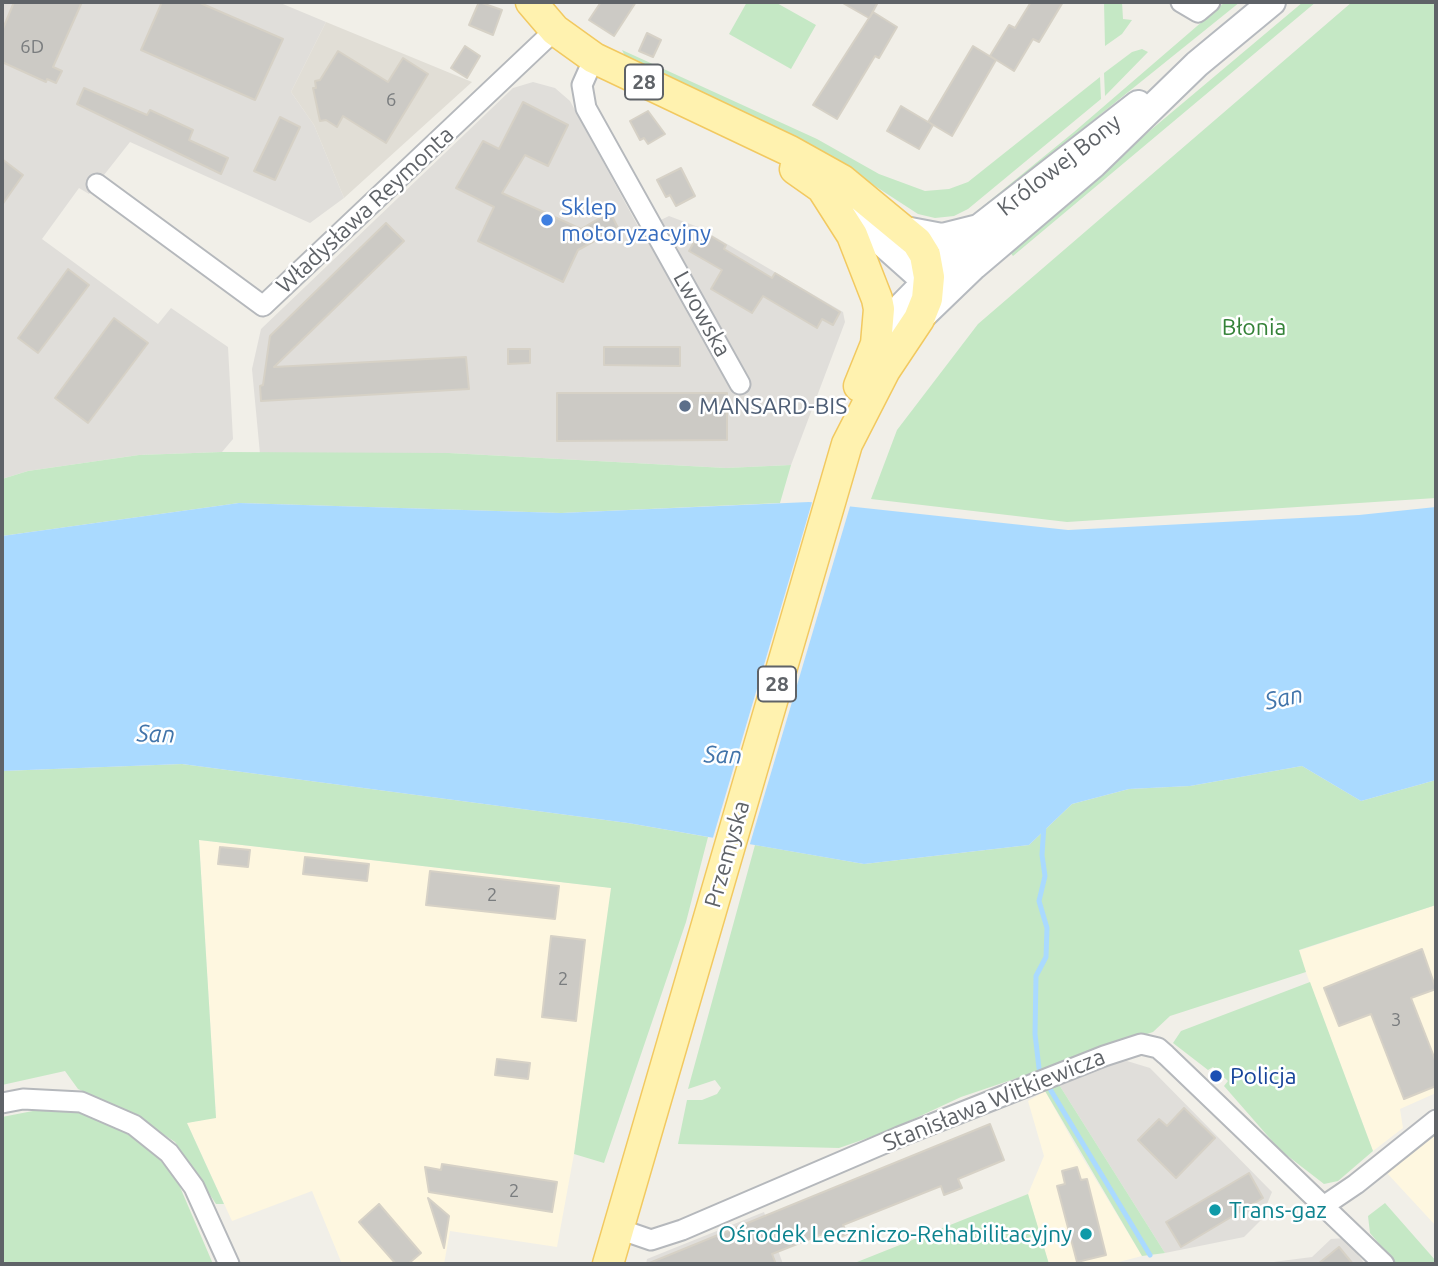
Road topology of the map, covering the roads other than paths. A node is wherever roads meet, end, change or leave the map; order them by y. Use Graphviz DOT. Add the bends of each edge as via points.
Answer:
graph roads {
  1 [pos="531,2"];
  2 [pos="1272,2"];
  3 [pos="555,30"];
  4 [pos="594,58"];
  5 [pos="1198,64"];
  6 [pos="738,128"];
  7 [pos="97,184"];
  8 [pos="822,188"];
  9 [pos="979,227"];
  10 [pos="905,229"];
  11 [pos="974,266"];
  12 [pos="929,277"];
  13 [pos="919,319"];
  14 [pos="876,344"];
  15 [pos="740,384"];
  16 [pos="844,452"];
  17 [pos="2,1103"];
  18 [pos="1436,1120"];
  19 [pos="1325,1205"];
  20 [pos="618,1229"];
  21 [pos="229,1264"];
  22 [pos="608,1264"];
  23 [pos="1384,1264"];
  1 -- 3 [label="main road, 28"];
  2 -- 5 [label="main road, Królowej Bony"];
  3 -- 4 [label="main road, 28"];
  3 -- 7 [label="street, Władysława Reymonta" via="263,306"];
  4 -- 6 [label="main road, 28"];
  4 -- 15 [label="street, Lwowska" via="582,85 586,108"];
  5 -- 9 [label="main road, Królowej Bony" via="1108,125"];
  5 -- 11 [label="main road, Królowej Bony" via="1094,164"];
  6 -- 8 [label="main road, 28"];
  6 -- 10 [label="main road, 28" via="842,180"];
  8 -- 12 [label="main road" via="901,261"];
  8 -- 14 [label="main road, 28" via="852,235 868,272 880,309"];
  9 -- 10 [label="main road" via="943,237"];
  9 -- 12 [label="main road, Królowej Bony"];
  10 -- 12 [label="main road, 28" via="925,256"];
  11 -- 12 [label="main road" via="951,276"];
  11 -- 13 [label="main road, Przemyska"];
  12 -- 13 [label="main road, 28"];
  12 -- 14 [label="main road, Przemyska"];
  13 -- 16 [label="main road, Przemyska / 28" via="885,370"];
  14 -- 16 [label="main road, Przemyska / 28" via="851,412"];
  16 -- 20 [label="main road, Przemyska / 28"];
  17 -- 21 [label="street" via="80,1102 134,1125 169,1153 194,1187"];
  18 -- 19 [label="street"];
  19 -- 20 [label="street, Stanisława Witkiewicza" via="1300,1187 1158,1048 1141,1044 925,1127 682,1230 651,1240"];
  19 -- 23 [label="street, Stanisława Witkiewicza"];
  20 -- 22 [label="main road, Przemyska / 28"];
}
